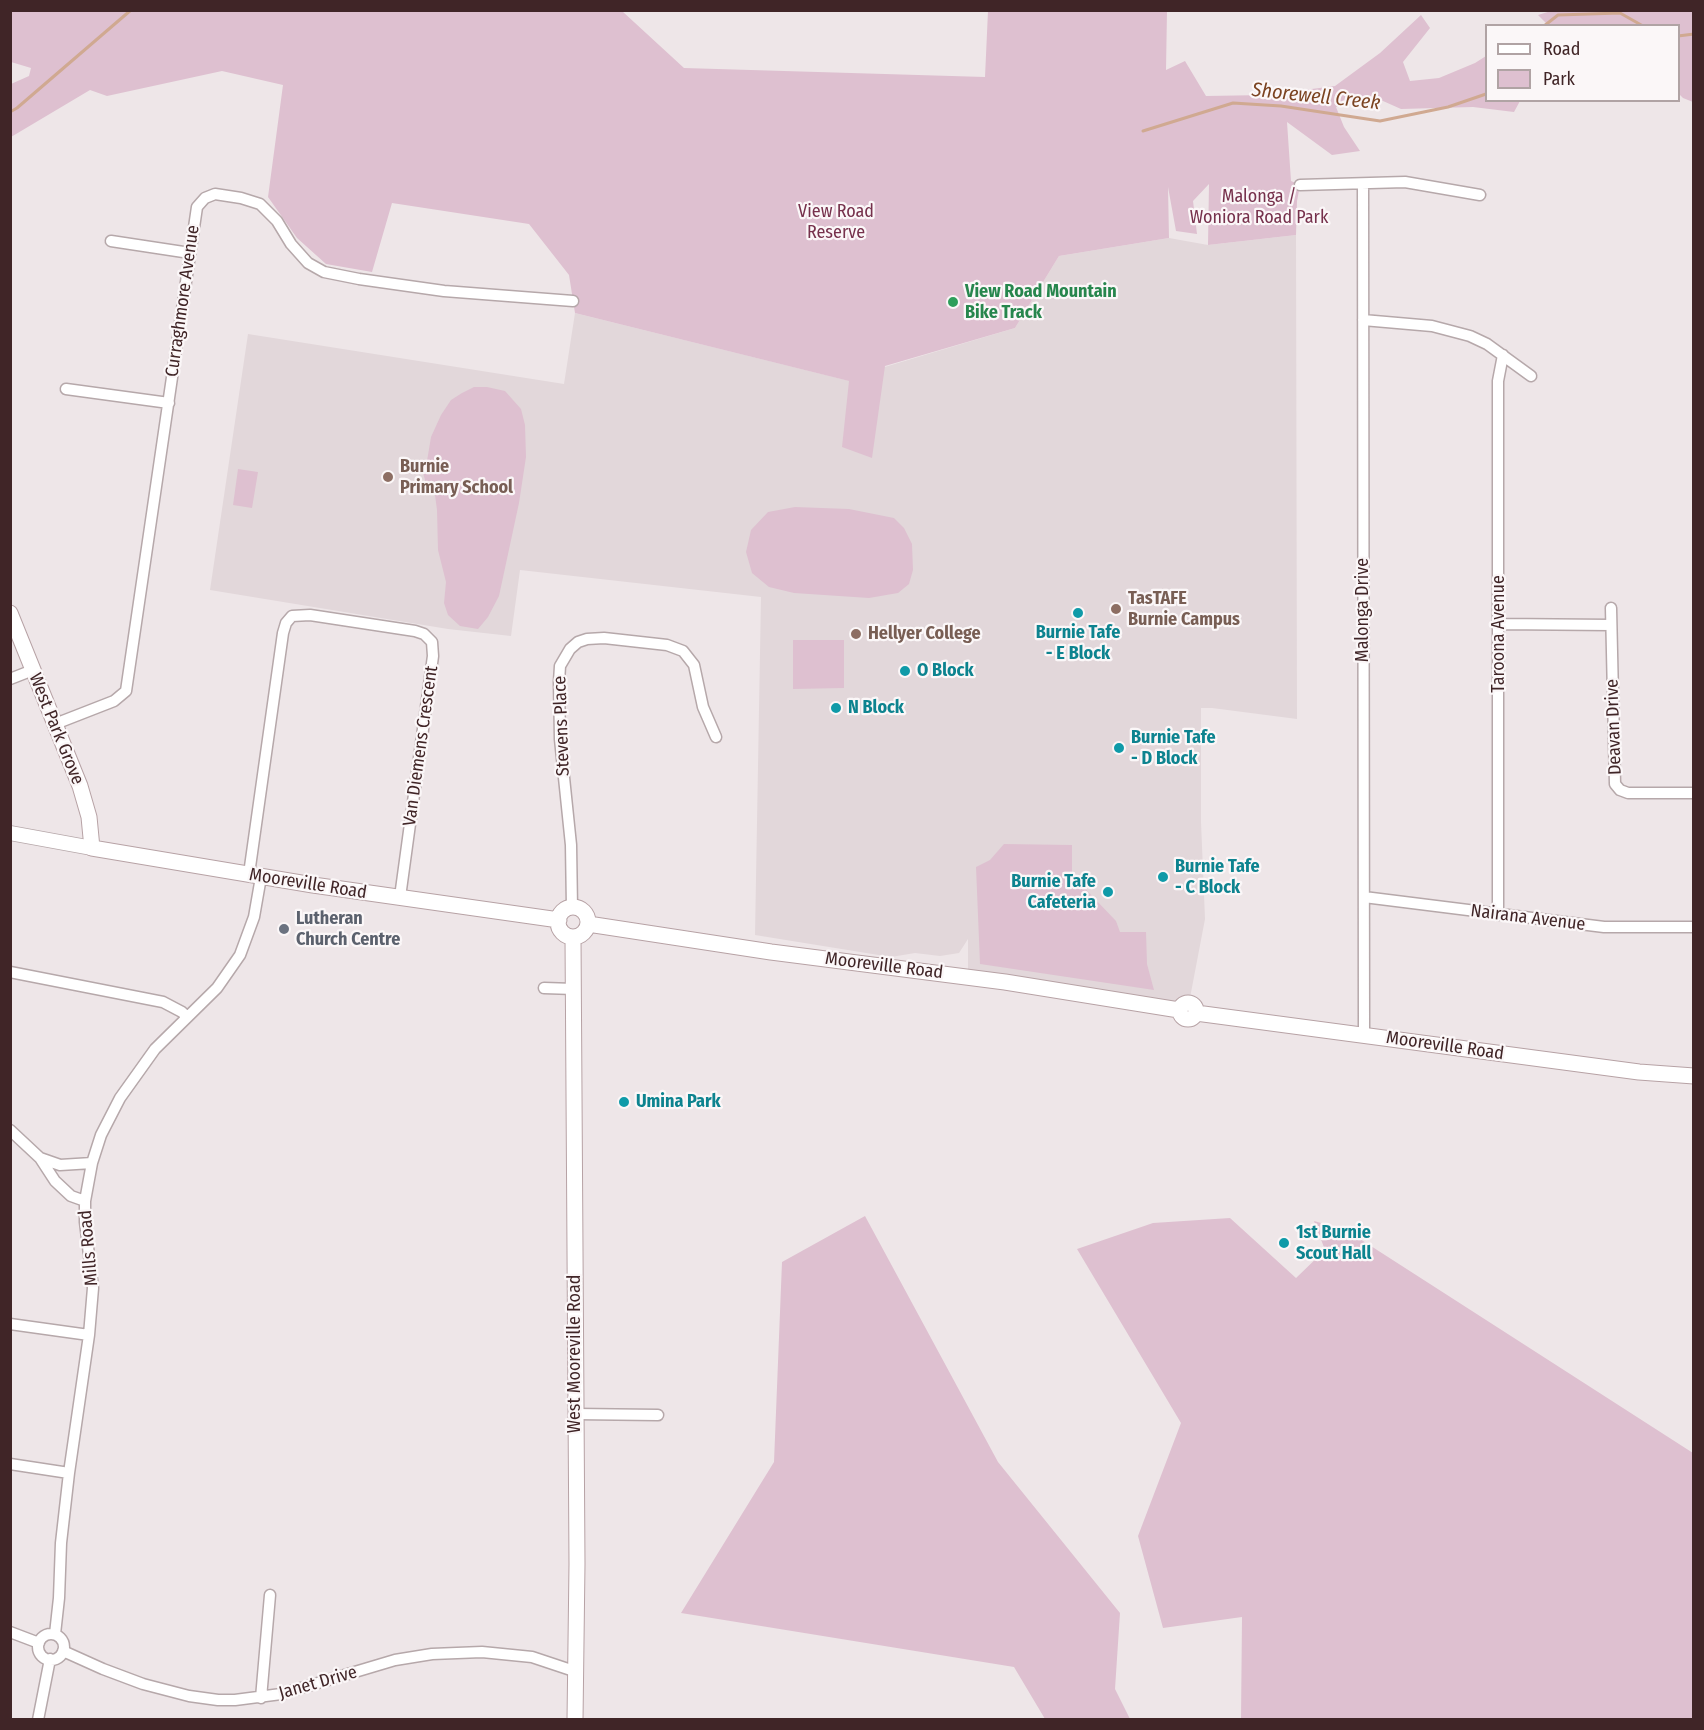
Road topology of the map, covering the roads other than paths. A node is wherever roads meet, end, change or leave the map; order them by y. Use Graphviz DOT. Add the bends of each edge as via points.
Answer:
graph roads {
  1 [pos="1363,184"];
  2 [pos="1300,185"];
  3 [pos="1480,195"];
  4 [pos="111,241"];
  5 [pos="190,253"];
  6 [pos="573,301"];
  7 [pos="1363,320"];
  8 [pos="1503,355"];
  9 [pos="1531,376"];
  10 [pos="66,389"];
  11 [pos="168,403"];
  12 [pos="1611,608"];
  13 [pos="10,613"];
  14 [pos="1499,624"];
  15 [pos="1611,625"];
  16 [pos="33,670"];
  17 [pos="10,679"];
  18 [pos="55,724"];
  19 [pos="716,737"];
  20 [pos="1694,793"];
  21 [pos="10,833"];
  22 [pos="92,848"];
  23 [pos="255,876"];
  24 [pos="400,897"];
  25 [pos="1364,897"];
  26 [pos="572,908"];
  27 [pos="1498,915"];
  28 [pos="559,920"];
  29 [pos="588,924"];
  30 [pos="1694,927"];
  31 [pos="573,937"];
  32 [pos="10,972"];
  33 [pos="544,988"];
  34 [pos="574,989"];
  35 [pos="187,1017"];
  36 [pos="1364,1035"];
  37 [pos="1694,1076"];
  38 [pos="10,1130"];
  39 [pos="40,1158"];
  40 [pos="92,1163"];
  41 [pos="85,1201"];
  42 [pos="10,1324"];
  43 [pos="89,1335"];
  44 [pos="575,1414"];
  45 [pos="658,1415"];
  46 [pos="10,1464"];
  47 [pos="69,1473"];
  48 [pos="270,1595"];
  49 [pos="10,1632"];
  50 [pos="55,1635"];
  51 [pos="39,1643"];
  52 [pos="63,1651"];
  53 [pos="50,1659"];
  54 [pos="577,1672"];
  55 [pos="261,1698"];
  56 [pos="38,1719"];
  57 [pos="575,1719"];
  1 -- 2 [label="street"];
  1 -- 3 [label="street" via="1405,182"];
  1 -- 7 [label="street, Malonga Drive"];
  4 -- 5 [label="street"];
  5 -- 6 [label="street, Curraghmore Avenue" via="197,207 215,194 260,204 308,263 324,272 444,291"];
  5 -- 11 [label="street, Curraghmore Avenue"];
  7 -- 8 [label="street" via="1432,326 1470,336"];
  7 -- 25 [label="street, Malonga Drive"];
  8 -- 9 [label="street"];
  8 -- 14 [label="street, Taroona Avenue" via="1498,381"];
  10 -- 11 [label="street"];
  11 -- 18 [label="street, Curraghmore Avenue" via="126,691 114,701"];
  12 -- 15 [label="street, Deavan Drive"];
  13 -- 16 [label="main road, West Park Grove"];
  14 -- 15 [label="street"];
  14 -- 27 [label="street, Taroona Avenue"];
  15 -- 20 [label="street, Deavan Drive" via="1615,784 1628,793"];
  16 -- 17 [label="street"];
  16 -- 18 [label="main road, West Park Grove"];
  18 -- 22 [label="main road, West Park Grove" via="80,786"];
  19 -- 26 [label="street, Stevens Place" via="703,707 694,665 683,651 667,645 604,638 587,639 570,649 560,666 559,693"];
  21 -- 22 [label="street"];
  22 -- 23 [label="main road, Mooreville Road"];
  23 -- 24 [label="main road, Mooreville Road"];
  23 -- 24 [label="street, Van Diemens Crescent" via="283,633 292,616 310,615 415,631 432,642 434,656"];
  23 -- 35 [label="street, Mills Road" via="254,917 240,955 217,988"];
  24 -- 28 [label="main road, Mooreville Road"];
  25 -- 27 [label="street, Nairana Avenue"];
  25 -- 36 [label="street, Malonga Drive"];
  26 -- 28 [label="main road" via="563,912"];
  26 -- 29 [label="main road" via="584,912"];
  27 -- 30 [label="street, Nairana Avenue" via="1604,927"];
  28 -- 31 [label="main road" via="564,934"];
  29 -- 31 [label="main road" via="581,935"];
  29 -- 36 [label="main road, Mooreville Road" via="1179,1010 1189,1003 1196,1012"];
  31 -- 34 [label="main road, West Mooreville Road"];
  32 -- 35 [label="street" via="163,1002"];
  33 -- 34 [label="street"];
  34 -- 44 [label="main road, West Mooreville Road"];
  35 -- 40 [label="street, Mills Road" via="155,1049 120,1098"];
  36 -- 37 [label="main road, Mooreville Road"];
  38 -- 39 [label="street"];
  39 -- 40 [label="street" via="60,1165"];
  39 -- 41 [label="street" via="71,1197"];
  40 -- 41 [label="street, Mills Road"];
  41 -- 43 [label="street, Mills Road" via="93,1288"];
  42 -- 43 [label="street"];
  43 -- 47 [label="street, Mills Road"];
  44 -- 45 [label="street"];
  44 -- 54 [label="main road, West Mooreville Road"];
  46 -- 47 [label="street"];
  47 -- 50 [label="street, Mills Road"];
  48 -- 55 [label="street"];
  49 -- 51 [label="street"];
  50 -- 51 [label="street" via="44,1637"];
  50 -- 52 [label="street" via="63,1643"];
  51 -- 53 [label="street" via="41,1654"];
  52 -- 53 [label="street" via="58,1658"];
  52 -- 55 [label="street, Janet Drive" via="143,1684 189,1696 218,1700"];
  53 -- 56 [label="street"];
  54 -- 55 [label="street, Janet Drive" via="532,1657 482,1652 432,1654 395,1660"];
  54 -- 57 [label="main road, West Mooreville Road"];
}
